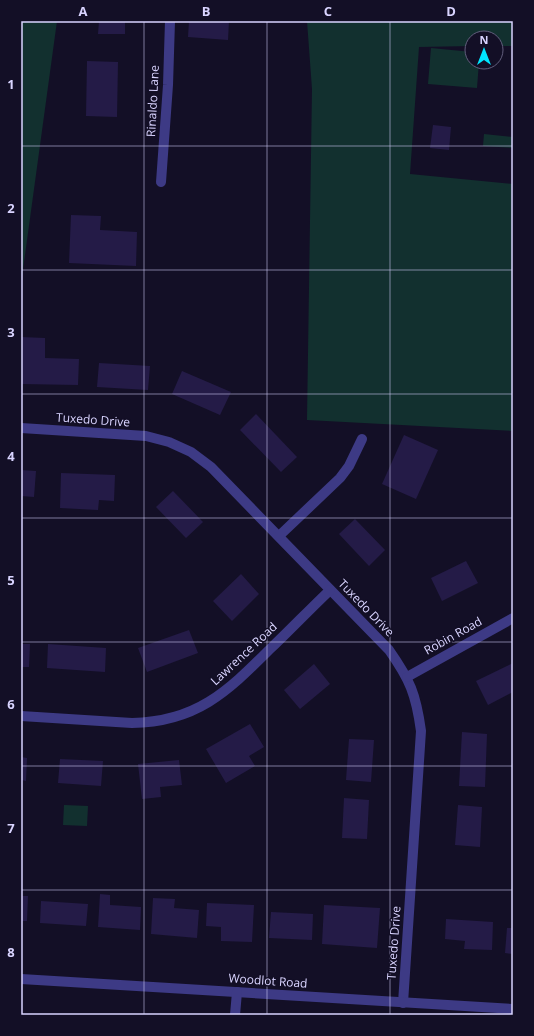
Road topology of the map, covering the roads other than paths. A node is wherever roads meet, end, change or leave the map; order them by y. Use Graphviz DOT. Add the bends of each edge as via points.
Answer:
graph roads {
  1 [pos="170,21"];
  2 [pos="161,182"];
  3 [pos="21,428"];
  4 [pos="362,439"];
  5 [pos="279,536"];
  6 [pos="330,590"];
  7 [pos="513,618"];
  8 [pos="407,677"];
  9 [pos="21,716"];
  10 [pos="21,979"];
  11 [pos="237,992"];
  12 [pos="403,1003"];
  13 [pos="513,1009"];
  14 [pos="235,1015"];
  1 -- 2 [label="street, Rinaldo Lane"];
  3 -- 5 [label="street, Tuxedo Drive" via="146,436 169,442 191,452 211,467"];
  4 -- 5 [label="street" via="340,478"];
  5 -- 6 [label="street, Tuxedo Drive"];
  6 -- 8 [label="street, Tuxedo Drive" via="389,650"];
  6 -- 9 [label="street, Lawrence Road" via="239,680 196,710 173,719 148,723"];
  7 -- 8 [label="street, Robin Road"];
  8 -- 12 [label="street, Tuxedo Drive" via="418,709 420,731"];
  10 -- 11 [label="street, Woodlot Road"];
  11 -- 12 [label="street, Woodlot Road"];
  11 -- 14 [label="street"];
  12 -- 13 [label="street, Woodlot Road"];
}
